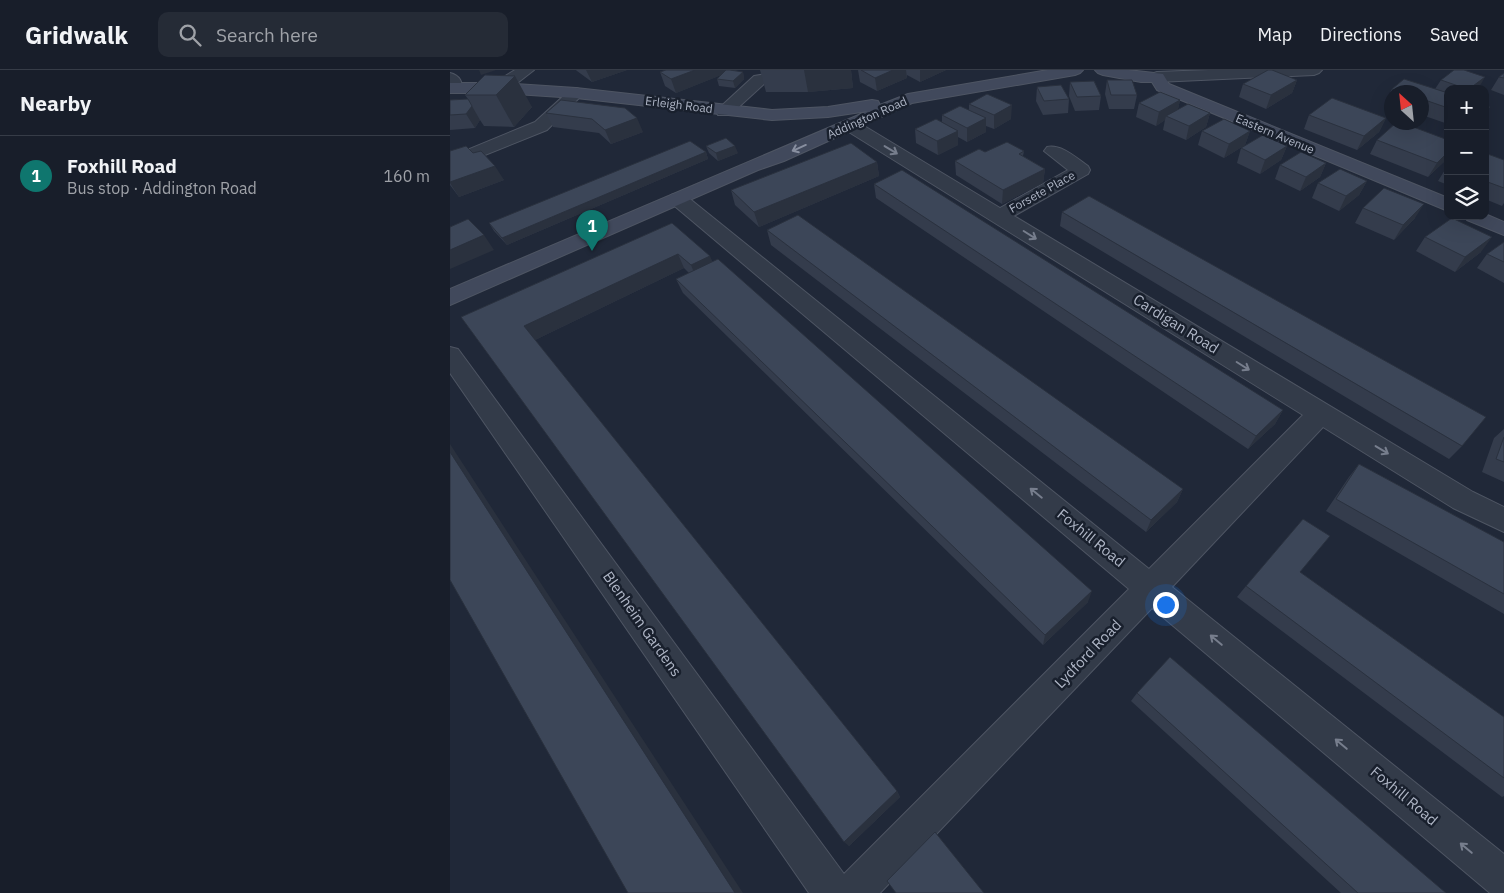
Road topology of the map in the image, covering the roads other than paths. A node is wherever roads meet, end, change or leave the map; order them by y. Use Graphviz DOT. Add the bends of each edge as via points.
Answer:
graph roads {
  1 [pos="526,70"];
  2 [pos="824,70"];
  3 [pos="1075,70"];
  4 [pos="1103,70"];
  5 [pos="1314,70"];
  6 [pos="1157,77"];
  7 [pos="451,85"];
  8 [pos="501,88"];
  9 [pos="576,93"];
  10 [pos="908,99"];
  11 [pos="724,111"];
  12 [pos="828,112"];
  13 [pos="850,125"];
  14 [pos="772,129"];
  15 [pos="1053,151"];
  16 [pos="450,164"];
  17 [pos="752,166"];
  18 [pos="678,199"];
  19 [pos="1444,203"];
  20 [pos="999,216"];
  21 [pos="1483,220"];
  22 [pos="1504,229"];
  23 [pos="450,298"];
  24 [pos="450,355"];
  25 [pos="1321,413"];
  26 [pos="1504,520"];
  27 [pos="1152,588"];
  28 [pos="1504,879"];
  29 [pos="833,893"];
  30 [pos="853,893"];
  1 -- 8 [label="street"];
  2 -- 11 [label="street" via="760,79"];
  3 -- 10 [label="street, Addington Road"];
  4 -- 6 [label="street"];
  5 -- 6 [label="street"];
  6 -- 19 [label="street, Eastern Avenue" via="1163,86"];
  7 -- 8 [label="street, Erleigh Road"];
  8 -- 9 [label="street, Erleigh Road"];
  9 -- 11 [label="street, Erleigh Road"];
  9 -- 16 [label="street" via="541,126"];
  10 -- 12 [label="street, Erleigh Road"];
  10 -- 13 [label="street, Addington Road"];
  11 -- 14 [label="street, Erleigh Road"];
  12 -- 13 [label="street"];
  12 -- 14 [label="street, Erleigh Road"];
  13 -- 17 [label="street, Addington Road, one-way"];
  13 -- 20 [label="street, Cardigan Road, one-way"];
  14 -- 17 [label="street, Addington Road"];
  15 -- 20 [label="street, Forsete Place" via="1081,170"];
  17 -- 18 [label="street, Addington Road"];
  18 -- 23 [label="street, Addington Road"];
  27 -- 18 [label="street, Foxhill Road, one-way"];
  20 -- 25 [label="street, Cardigan Road, one-way"];
  21 -- 22 [label="street"];
  24 -- 29 [label="street, Blenheim Gardens"];
  25 -- 26 [label="street, Cardigan Road, one-way" via="1463,500"];
  25 -- 27 [label="street, Lydford Road"];
  28 -- 27 [label="street, Foxhill Road, one-way"];
  27 -- 30 [label="street, Lydford Road"];
}
